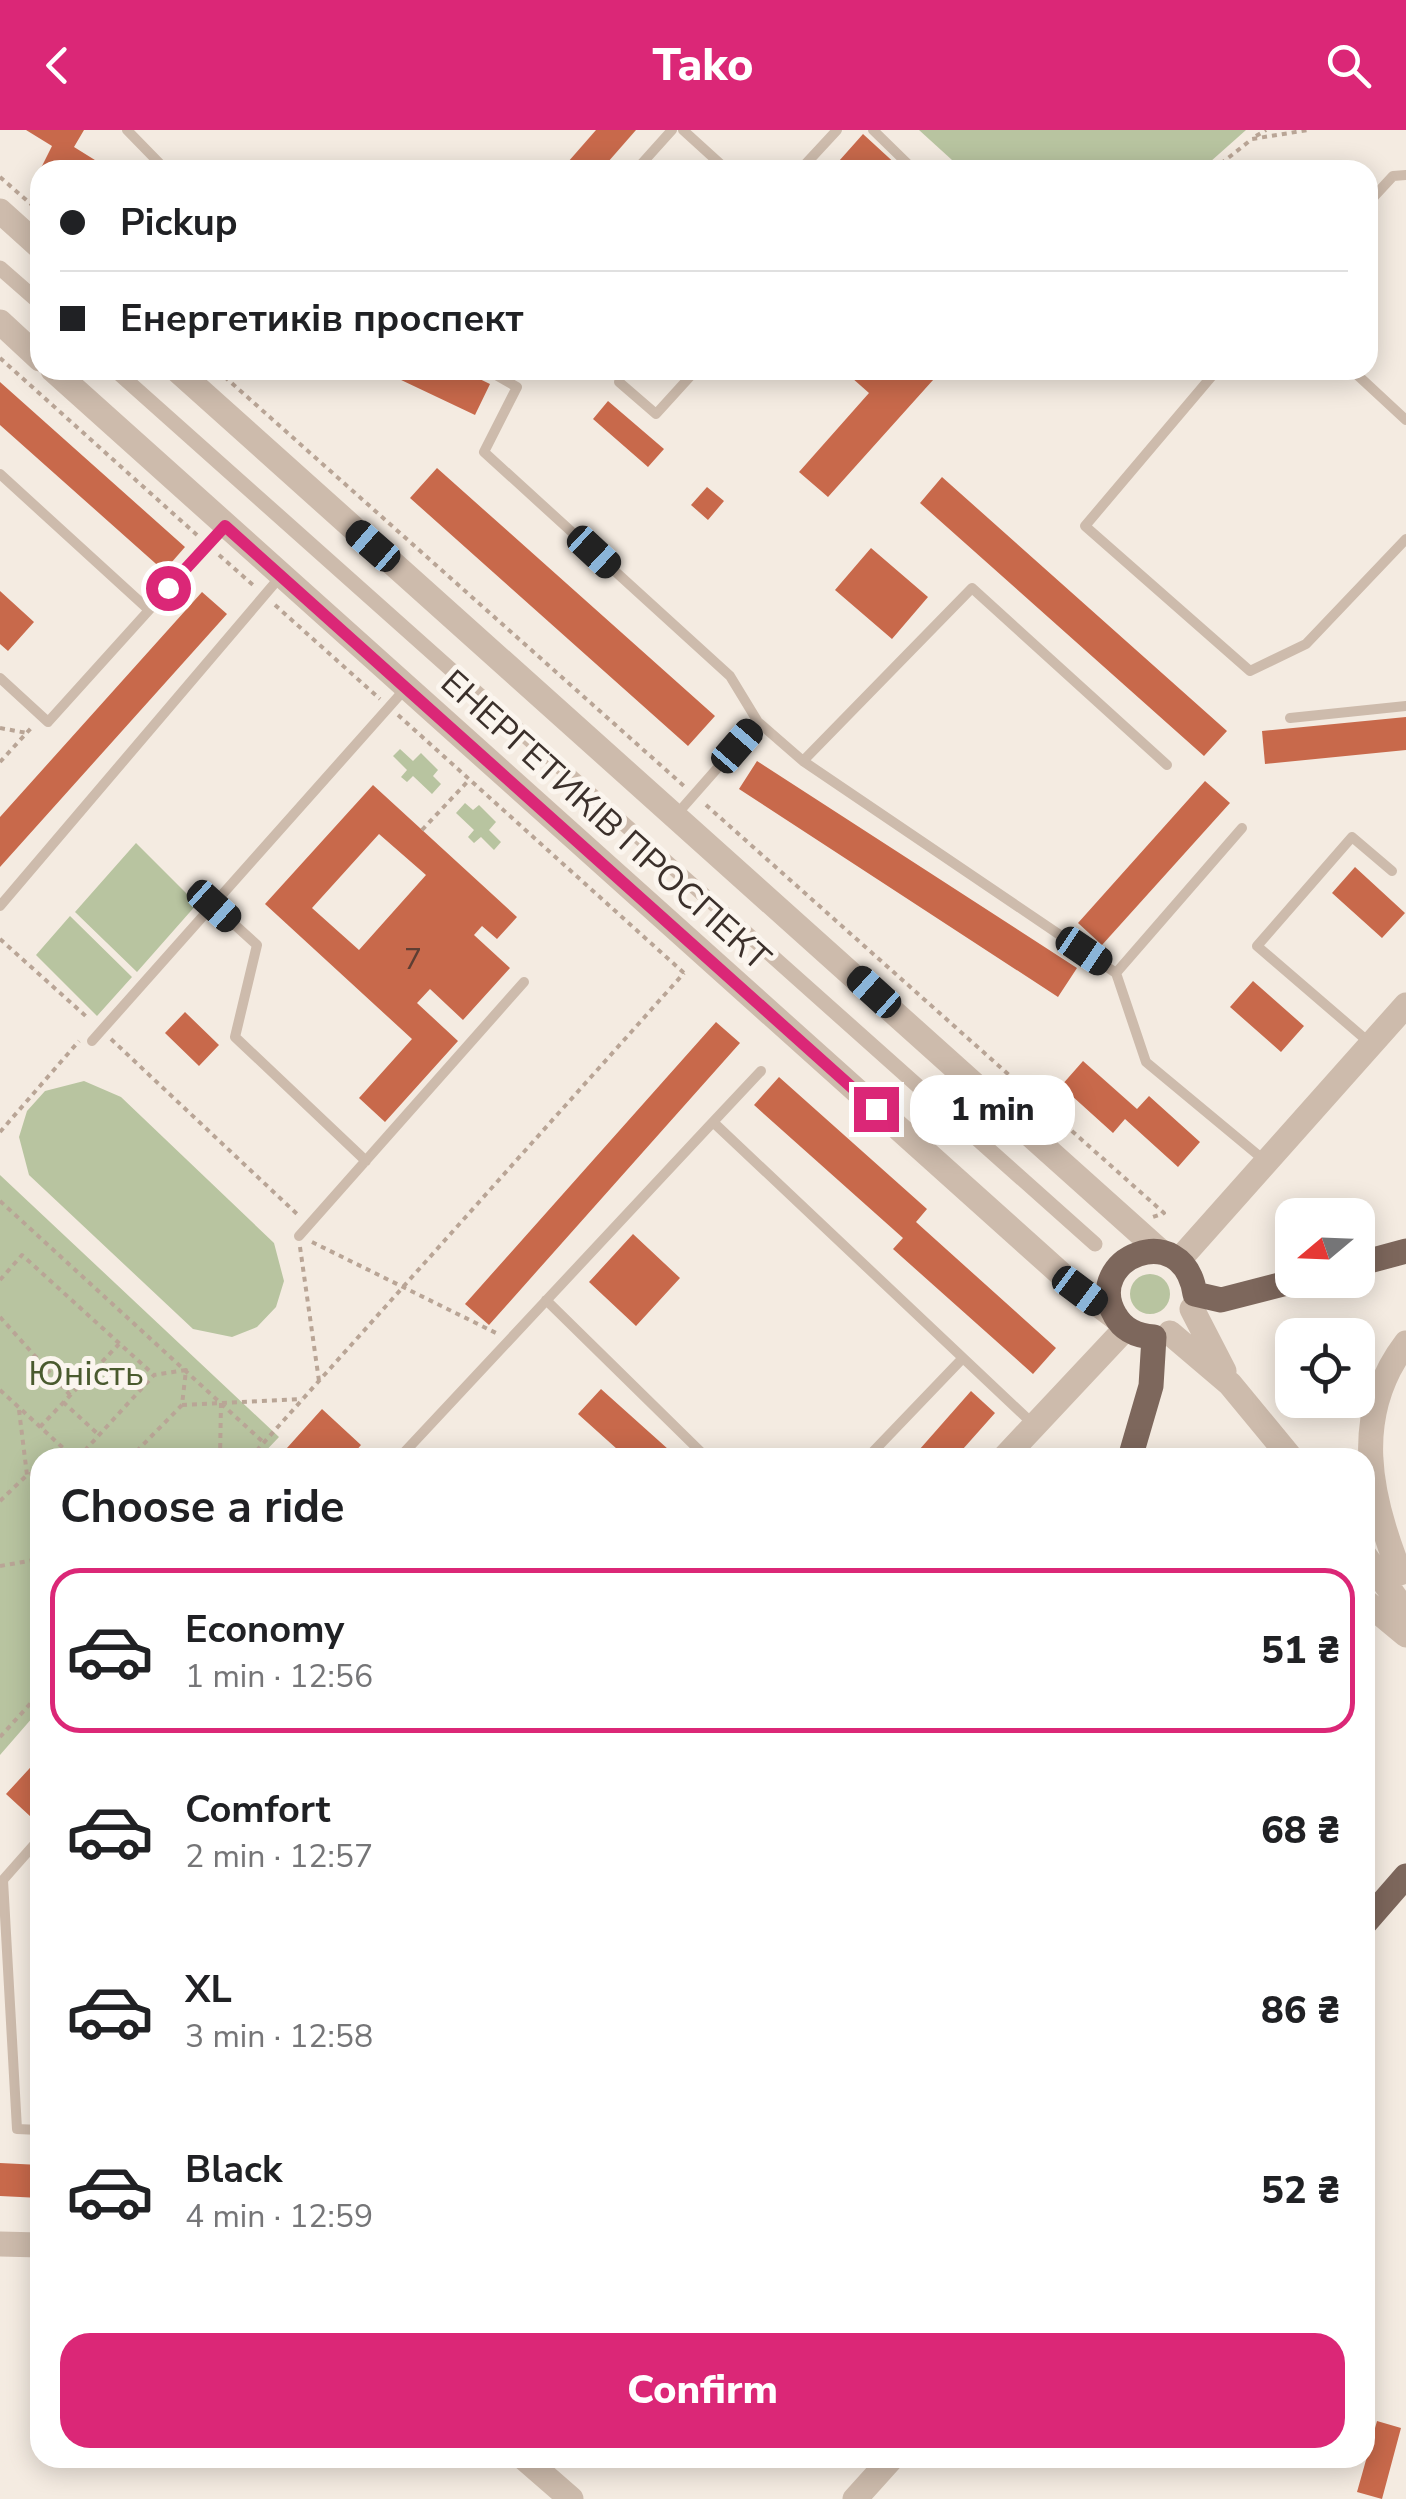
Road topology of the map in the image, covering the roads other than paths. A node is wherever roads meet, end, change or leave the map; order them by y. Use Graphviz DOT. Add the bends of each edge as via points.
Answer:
graph roads {
  1 [pos="127,130"];
  2 [pos="672,130"];
  3 [pos="684,130"];
  4 [pos="837,130"];
  5 [pos="874,130"];
  6 [pos="156,160"];
  7 [pos="645,160"];
  8 [pos="716,160"];
  9 [pos="809,160"];
  10 [pos="904,160"];
  11 [pos="1406,175"];
  12 [pos="1378,192"];
  13 [pos="0,211"];
  14 [pos="30,238"];
  15 [pos="0,268"];
  16 [pos="30,295"];
  17 [pos="0,322"];
  18 [pos="30,349"];
  19 [pos="62,380"];
  20 [pos="126,380"];
  21 [pos="188,380"];
  22 [pos="505,380"];
  23 [pos="687,380"];
  24 [pos="1209,380"];
  25 [pos="1363,380"];
  26 [pos="618,382"];
  27 [pos="1406,420"];
  28 [pos="0,474"];
  29 [pos="216,535"];
  30 [pos="1406,539"];
  31 [pos="273,586"];
  32 [pos="149,610"];
  33 [pos="0,678"];
  34 [pos="398,698"];
  35 [pos="1406,706"];
  36 [pos="1290,718"];
  37 [pos="758,722"];
  38 [pos="803,760"];
  39 [pos="1167,765"];
  40 [pos="677,814"];
  41 [pos="1242,828"];
  42 [pos="1392,871"];
  43 [pos="0,906"];
  44 [pos="214,906"];
  45 [pos="1116,972"];
  46 [pos="524,982"];
  47 [pos="1406,1005"];
  48 [pos="92,1041"];
  49 [pos="1371,1044"];
  50 [pos="761,1071"];
  51 [pos="714,1122"];
  52 [pos="366,1160"];
  53 [pos="1265,1162"];
  54 [pos="299,1236"];
  55 [pos="1095,1244"];
  56 [pos="1406,1251"];
  57 [pos="1170,1256"];
  58 [pos="1375,1259"];
  59 [pos="1275,1286"];
  60 [pos="546,1300"];
  61 [pos="1193,1302"];
  62 [pos="1121,1323"];
  63 [pos="1162,1335"];
  64 [pos="1406,1343"];
  65 [pos="961,1360"];
  66 [pos="1230,1384"];
  67 [pos="1034,1425"];
  68 [pos="407,1448"];
  69 [pos="698,1448"];
  70 [pos="877,1448"];
  71 [pos="1013,1448"];
  72 [pos="1133,1448"];
  73 [pos="1283,1448"];
  74 [pos="1362,1448"];
  75 [pos="1375,1502"];
  76 [pos="1375,1547"];
  77 [pos="1375,1570"];
  78 [pos="1403,1576"];
  79 [pos="1375,1609"];
  80 [pos="1406,1612"];
  81 [pos="1406,1635"];
  82 [pos="30,1849"];
  83 [pos="1406,1876"];
  84 [pos="1375,1910"];
  85 [pos="30,2130"];
  86 [pos="0,2244"];
  87 [pos="30,2245"];
  88 [pos="535,2468"];
  89 [pos="883,2468"];
  90 [pos="571,2499"];
  91 [pos="855,2499"];
  1 -- 6 [label="lane"];
  2 -- 7 [label="lane"];
  3 -- 8 [label="lane"];
  4 -- 9 [label="lane"];
  5 -- 10 [label="lane"];
  11 -- 12 [label="lane" via="1393,176"];
  13 -- 14 [label="street"];
  15 -- 16 [label="street"];
  17 -- 18 [label="street"];
  19 -- 29 [label="street, ЕНЕРГЕТИКІВ ПРОСПЕКТ"];
  20 -- 55 [label="street"];
  21 -- 40 [label="street, ЕНЕРГЕТИКІВ ПРОСПЕКТ"];
  22 -- 37 [label="lane" via="517,387 484,452 730,676"];
  23 -- 26 [label="lane" via="656,414"];
  24 -- 30 [label="lane" via="1085,526 1250,670 1306,644"];
  25 -- 27 [label="lane"];
  28 -- 32 [label="lane"];
  29 -- 31 [label="street, ЕНЕРГЕТИКІВ ПРОСПЕКТ"];
  29 -- 32 [label="lane"];
  31 -- 34 [label="street, ЕНЕРГЕТИКІВ ПРОСПЕКТ"];
  31 -- 43 [label="lane"];
  32 -- 33 [label="lane" via="48,722"];
  34 -- 44 [label="lane"];
  34 -- 62 [label="street, ЕНЕРГЕТИКІВ ПРОСПЕКТ" via="693,963"];
  35 -- 36 [label="lane"];
  37 -- 38 [label="lane"];
  37 -- 40 [label="lane"];
  38 -- 39 [label="lane" via="972,588"];
  38 -- 45 [label="lane"];
  40 -- 57 [label="street, ЕНЕРГЕТИКІВ ПРОСПЕКТ"];
  41 -- 45 [label="lane"];
  42 -- 49 [label="lane" via="1352,837 1257,946"];
  44 -- 48 [label="lane"];
  44 -- 52 [label="lane" via="257,945 235,1037"];
  45 -- 53 [label="lane" via="1146,1062"];
  46 -- 52 [label="lane"];
  47 -- 49 [label="street"];
  49 -- 53 [label="street"];
  50 -- 51 [label="lane"];
  51 -- 60 [label="lane"];
  51 -- 65 [label="lane"];
  52 -- 54 [label="lane"];
  53 -- 57 [label="street"];
  56 -- 58 [label="main road"];
  57 -- 61 [label="main road" via="1193,1282"];
  57 -- 62 [label="main road" via="1132,1255 1112,1276 1110,1304"];
  59 -- 61 [label="main road"];
  60 -- 68 [label="lane"];
  60 -- 69 [label="lane"];
  61 -- 63 [label="street"];
  61 -- 66 [label="street"];
  62 -- 63 [label="main road"];
  62 -- 67 [label="street"];
  63 -- 66 [label="street"];
  63 -- 72 [label="main road"];
  64 -- 74 [label="street" via="1381,1388"];
  65 -- 67 [label="lane"];
  65 -- 70 [label="lane"];
  66 -- 73 [label="street"];
  67 -- 71 [label="street"];
  75 -- 78 [label="street"];
  76 -- 78 [label="street"];
  77 -- 80 [label="street"];
  79 -- 81 [label="street"];
  82 -- 85 [label="lane" via="3,1880 17,2130"];
  83 -- 84 [label="main road"];
  86 -- 87 [label="street"];
  88 -- 90 [label="street"];
  89 -- 91 [label="street"];
}
